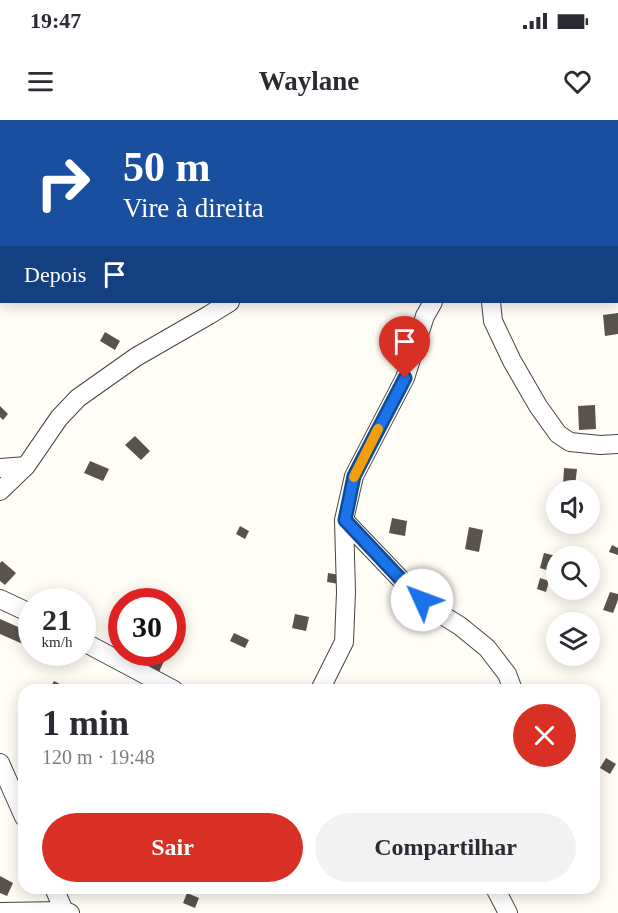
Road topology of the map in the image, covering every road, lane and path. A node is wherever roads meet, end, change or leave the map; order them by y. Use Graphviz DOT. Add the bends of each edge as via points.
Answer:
graph roads {
  1 [pos="228,303"];
  2 [pos="433,303"];
  3 [pos="491,303"];
  4 [pos="618,444"];
  5 [pos="26,466"];
  6 [pos="0,468"];
  7 [pos="0,491"];
  8 [pos="345,520"];
  9 [pos="0,599"];
  10 [pos="18,607"];
  11 [pos="96,648"];
  12 [pos="163,684"];
  13 [pos="323,684"];
  14 [pos="511,684"];
  15 [pos="0,763"];
  16 [pos="18,804"];
  17 [pos="57,894"];
  18 [pos="498,894"];
  19 [pos="0,912"];
  20 [pos="67,912"];
  21 [pos="508,913"];
  1 -- 5 [label="street" via="136,357 78,398"];
  2 -- 8 [label="street" via="425,316 405,378 354,476"];
  3 -- 4 [label="street" via="493,321 512,361 558,434 570,442"];
  5 -- 6 [label="street"];
  5 -- 7 [label="street"];
  8 -- 13 [label="street" via="344,642"];
  8 -- 14 [label="street" via="410,589 487,648"];
  9 -- 10 [label="street"];
  11 -- 12 [label="street"];
  15 -- 16 [label="street"];
  17 -- 20 [label="street"];
  18 -- 21 [label="street"];
  19 -- 20 [label="street"];
}
